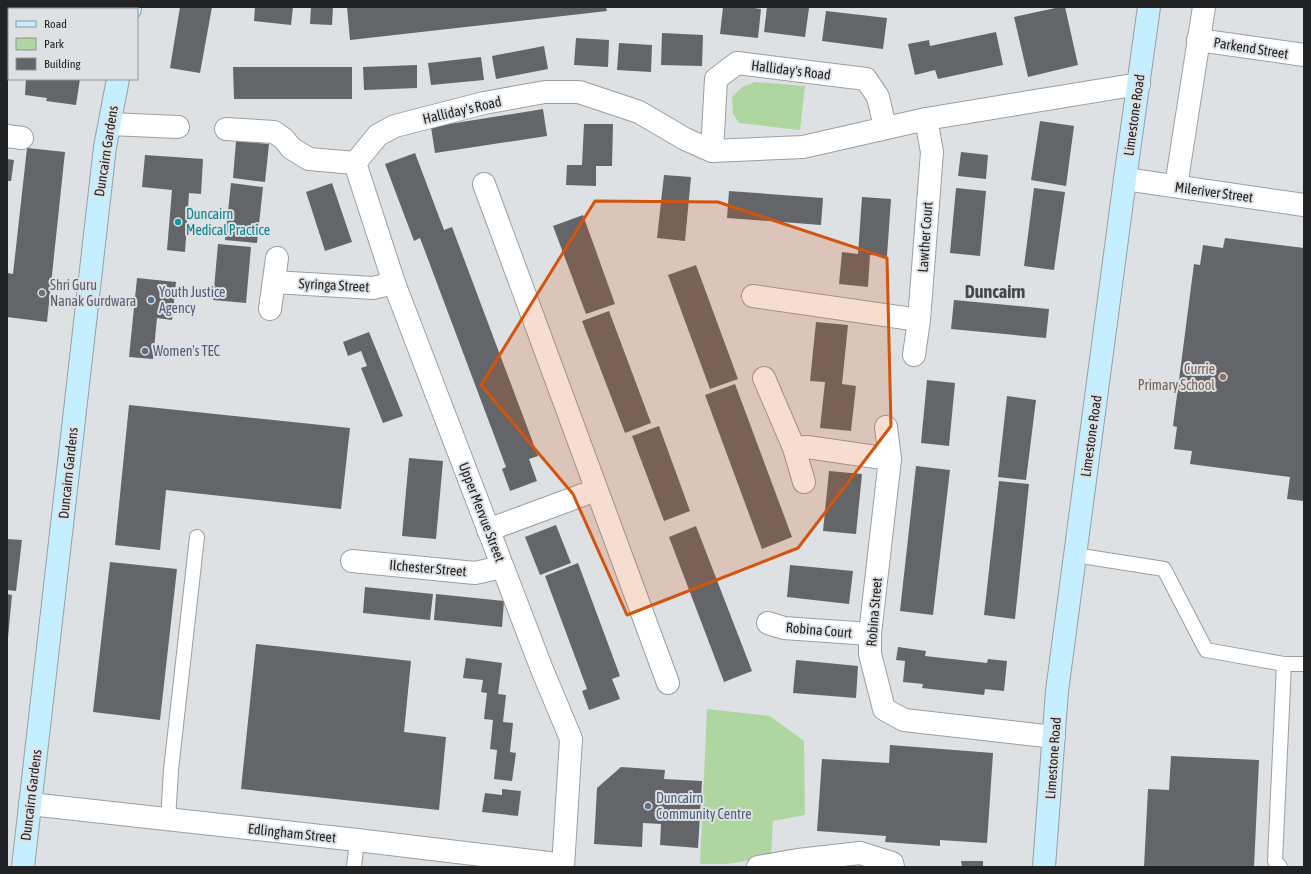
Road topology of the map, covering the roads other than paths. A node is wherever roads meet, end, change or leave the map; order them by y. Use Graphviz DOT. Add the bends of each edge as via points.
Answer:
graph roads {
  1 [pos="1149,7"];
  2 [pos="1204,7"];
  3 [pos="1198,40"];
  4 [pos="1304,55"];
  5 [pos="118,80"];
  6 [pos="1139,84"];
  7 [pos="926,119"];
  8 [pos="110,124"];
  9 [pos="178,127"];
  10 [pos="886,127"];
  11 [pos="226,129"];
  12 [pos="712,151"];
  13 [pos="355,163"];
  14 [pos="1125,179"];
  15 [pos="484,184"];
  16 [pos="1176,186"];
  17 [pos="1304,205"];
  18 [pos="277,258"];
  19 [pos="274,282"];
  20 [pos="394,283"];
  21 [pos="753,296"];
  22 [pos="270,309"];
  23 [pos="918,320"];
  24 [pos="914,355"];
  25 [pos="764,378"];
  26 [pos="886,427"];
  27 [pos="794,448"];
  28 [pos="890,459"];
  29 [pos="804,482"];
  30 [pos="596,490"];
  31 [pos="488,530"];
  32 [pos="197,537"];
  33 [pos="1075,555"];
  34 [pos="352,561"];
  35 [pos="502,567"];
  36 [pos="768,623"];
  37 [pos="870,634"];
  38 [pos="1284,664"];
  39 [pos="1304,664"];
  40 [pos="668,683"];
  41 [pos="1054,737"];
  42 [pos="30,804"];
  43 [pos="168,820"];
  44 [pos="357,840"];
  45 [pos="23,867"];
  46 [pos="354,867"];
  47 [pos="553,867"];
  48 [pos="563,867"];
  49 [pos="758,867"];
  50 [pos="893,867"];
  51 [pos="1044,867"];
  52 [pos="1280,867"];
  1 -- 6 [label="main road, Limestone Road"];
  2 -- 3 [label="street"];
  3 -- 4 [label="street, Parkend Street"];
  3 -- 16 [label="street"];
  5 -- 8 [label="main road, Duncairn Gardens"];
  6 -- 7 [label="street, Halliday's Road"];
  6 -- 14 [label="main road, Limestone Road"];
  7 -- 10 [label="street, Halliday's Road"];
  7 -- 23 [label="street, Lawther Court" via="932,152"];
  8 -- 9 [label="street"];
  8 -- 42 [label="main road, Duncairn Gardens" via="105,147"];
  10 -- 12 [label="street, Halliday's Road" via="803,147"];
  10 -- 12 [label="street, Halliday's Road" via="878,98 866,79 737,63 716,79"];
  11 -- 13 [label="street" via="274,132 291,148 309,159"];
  12 -- 13 [label="street, Halliday's Road" via="685,139 639,112 579,92 545,92 484,103 395,126 378,135"];
  13 -- 20 [label="street, Upper Mervue Street"];
  14 -- 16 [label="street, Mileriver Street"];
  14 -- 33 [label="main road, Limestone Road"];
  15 -- 30 [label="street"];
  16 -- 17 [label="street, Mileriver Street"];
  18 -- 19 [label="street"];
  19 -- 20 [label="street, Syringa Street" via="373,288"];
  19 -- 22 [label="street"];
  20 -- 31 [label="street, Upper Mervue Street"];
  21 -- 23 [label="street"];
  23 -- 24 [label="street, Lawther Court"];
  25 -- 27 [label="street"];
  26 -- 28 [label="street, Robina Street"];
  27 -- 28 [label="street" via="807,447"];
  27 -- 29 [label="street"];
  28 -- 37 [label="street, Robina Street"];
  30 -- 31 [label="street"];
  30 -- 40 [label="street"];
  31 -- 35 [label="street, Upper Mervue Street"];
  32 -- 43 [label="lane" via="170,770"];
  33 -- 38 [label="lane" via="1164,568 1206,650"];
  33 -- 41 [label="main road, Limestone Road" via="1057,692"];
  34 -- 35 [label="street, Ilchester Street" via="475,573"];
  35 -- 48 [label="street, Upper Mervue Street" via="571,739"];
  36 -- 37 [label="street, Robina Court" via="784,628"];
  37 -- 41 [label="street, Robina Street" via="870,654 884,709 898,717 904,720"];
  38 -- 39 [label="lane"];
  38 -- 52 [label="lane" via="1275,861"];
  41 -- 51 [label="main road, Limestone Road"];
  42 -- 43 [label="street, Edlingham Street"];
  42 -- 45 [label="main road, Duncairn Gardens"];
  43 -- 44 [label="street, Edlingham Street"];
  44 -- 46 [label="lane"];
  44 -- 47 [label="street, Edlingham Street" via="549,863"];
  49 -- 50 [label="street" via="860,853 892,863"];
}
